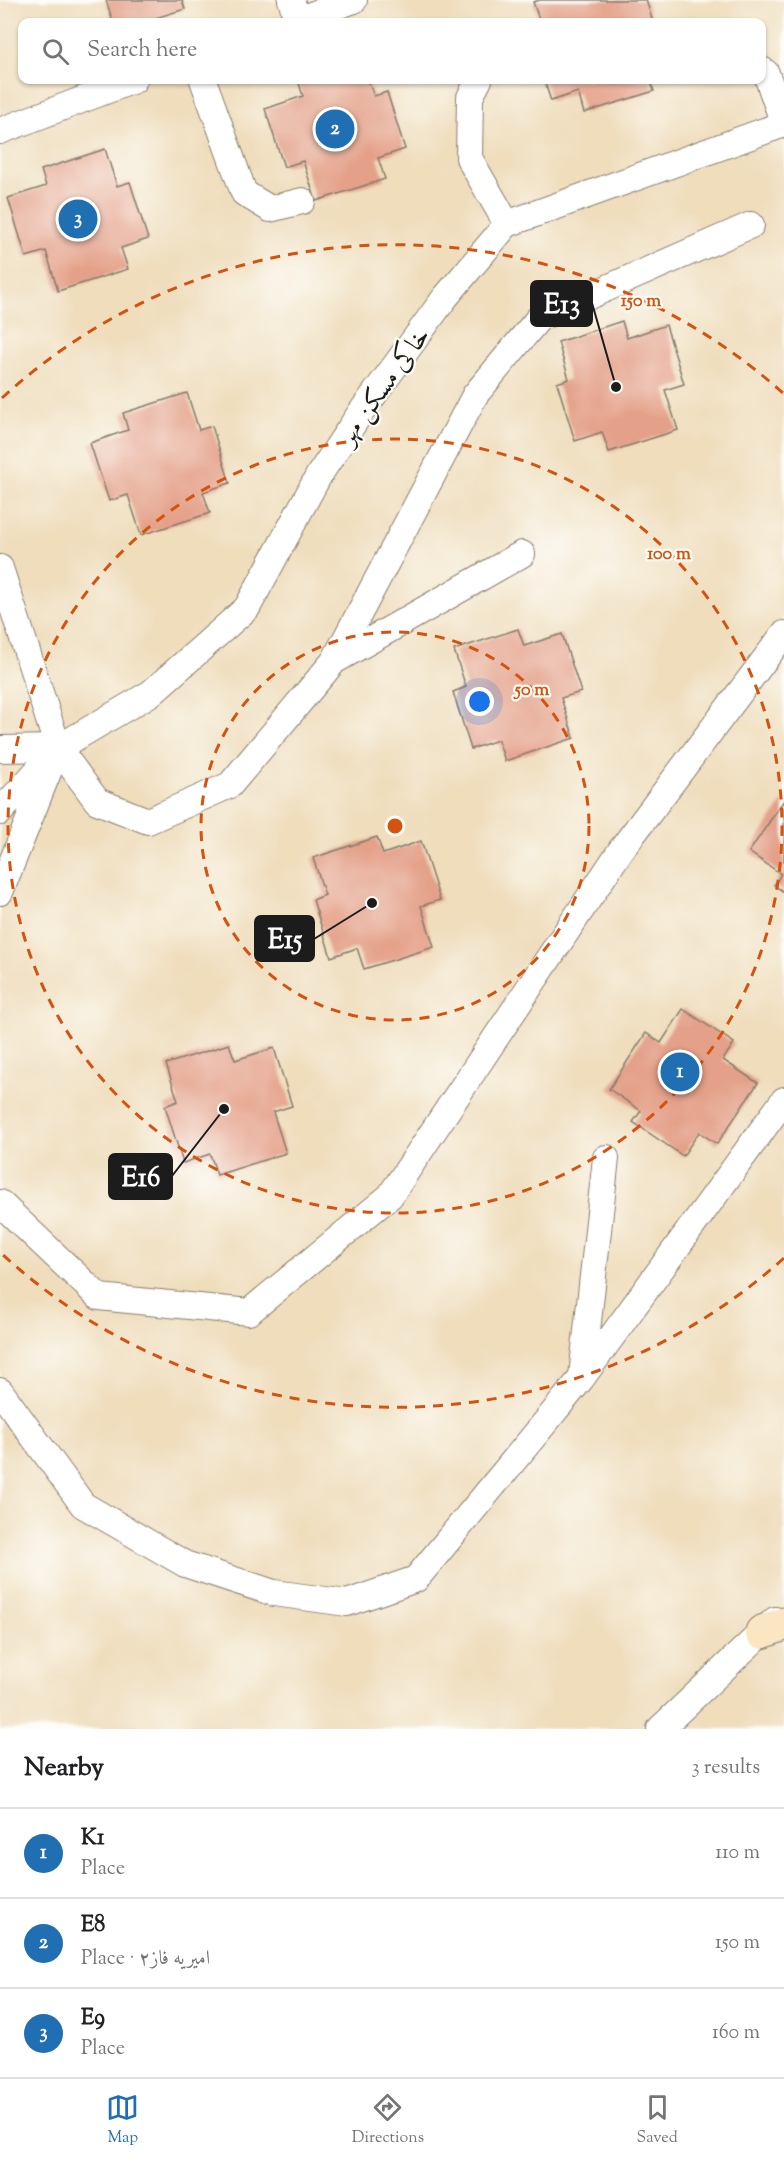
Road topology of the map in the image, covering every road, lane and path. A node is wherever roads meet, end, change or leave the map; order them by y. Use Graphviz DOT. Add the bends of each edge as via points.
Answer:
graph roads {
  1 [pos="354,0"];
  2 [pos="293,14"];
  3 [pos="766,73"];
  4 [pos="123,84"];
  5 [pos="204,84"];
  6 [pos="477,84"];
  7 [pos="784,124"];
  8 [pos="0,131"];
  9 [pos="302,201"];
  10 [pos="507,224"];
  11 [pos="751,225"];
  12 [pos="522,554"];
  13 [pos="0,568"];
  14 [pos="784,634"];
  15 [pos="334,661"];
  16 [pos="58,748"];
  17 [pos="0,749"];
  18 [pos="0,813"];
  19 [pos="0,892"];
  20 [pos="784,1100"];
  21 [pos="606,1158"];
  22 [pos="0,1203"];
  23 [pos="581,1379"];
  24 [pos="0,1390"];
  25 [pos="777,1622"];
  26 [pos="660,1729"];
  1 -- 2 [label="street"];
  3 -- 7 [label="street"];
  4 -- 8 [label="street"];
  5 -- 9 [label="street" via="244,193 270,209"];
  6 -- 10 [label="street" via="470,97 469,158"];
  7 -- 10 [label="street"];
  10 -- 16 [label="street, خاکی مسکن مهر" via="444,299 359,414 319,475 247,608 151,693"];
  11 -- 15 [label="street" via="539,318 475,395"];
  12 -- 15 [label="street"];
  13 -- 16 [label="street"];
  14 -- 22 [label="street" via="621,850 390,1196 249,1312 99,1297"];
  15 -- 16 [label="street" via="230,785 148,821 97,801"];
  16 -- 17 [label="street"];
  16 -- 18 [label="street"];
  16 -- 19 [label="street"];
  20 -- 23 [label="street"];
  21 -- 23 [label="street"];
  23 -- 24 [label="street" via="416,1579 347,1603 274,1593 185,1564 83,1505"];
  25 -- 26 [label="street"];
}
